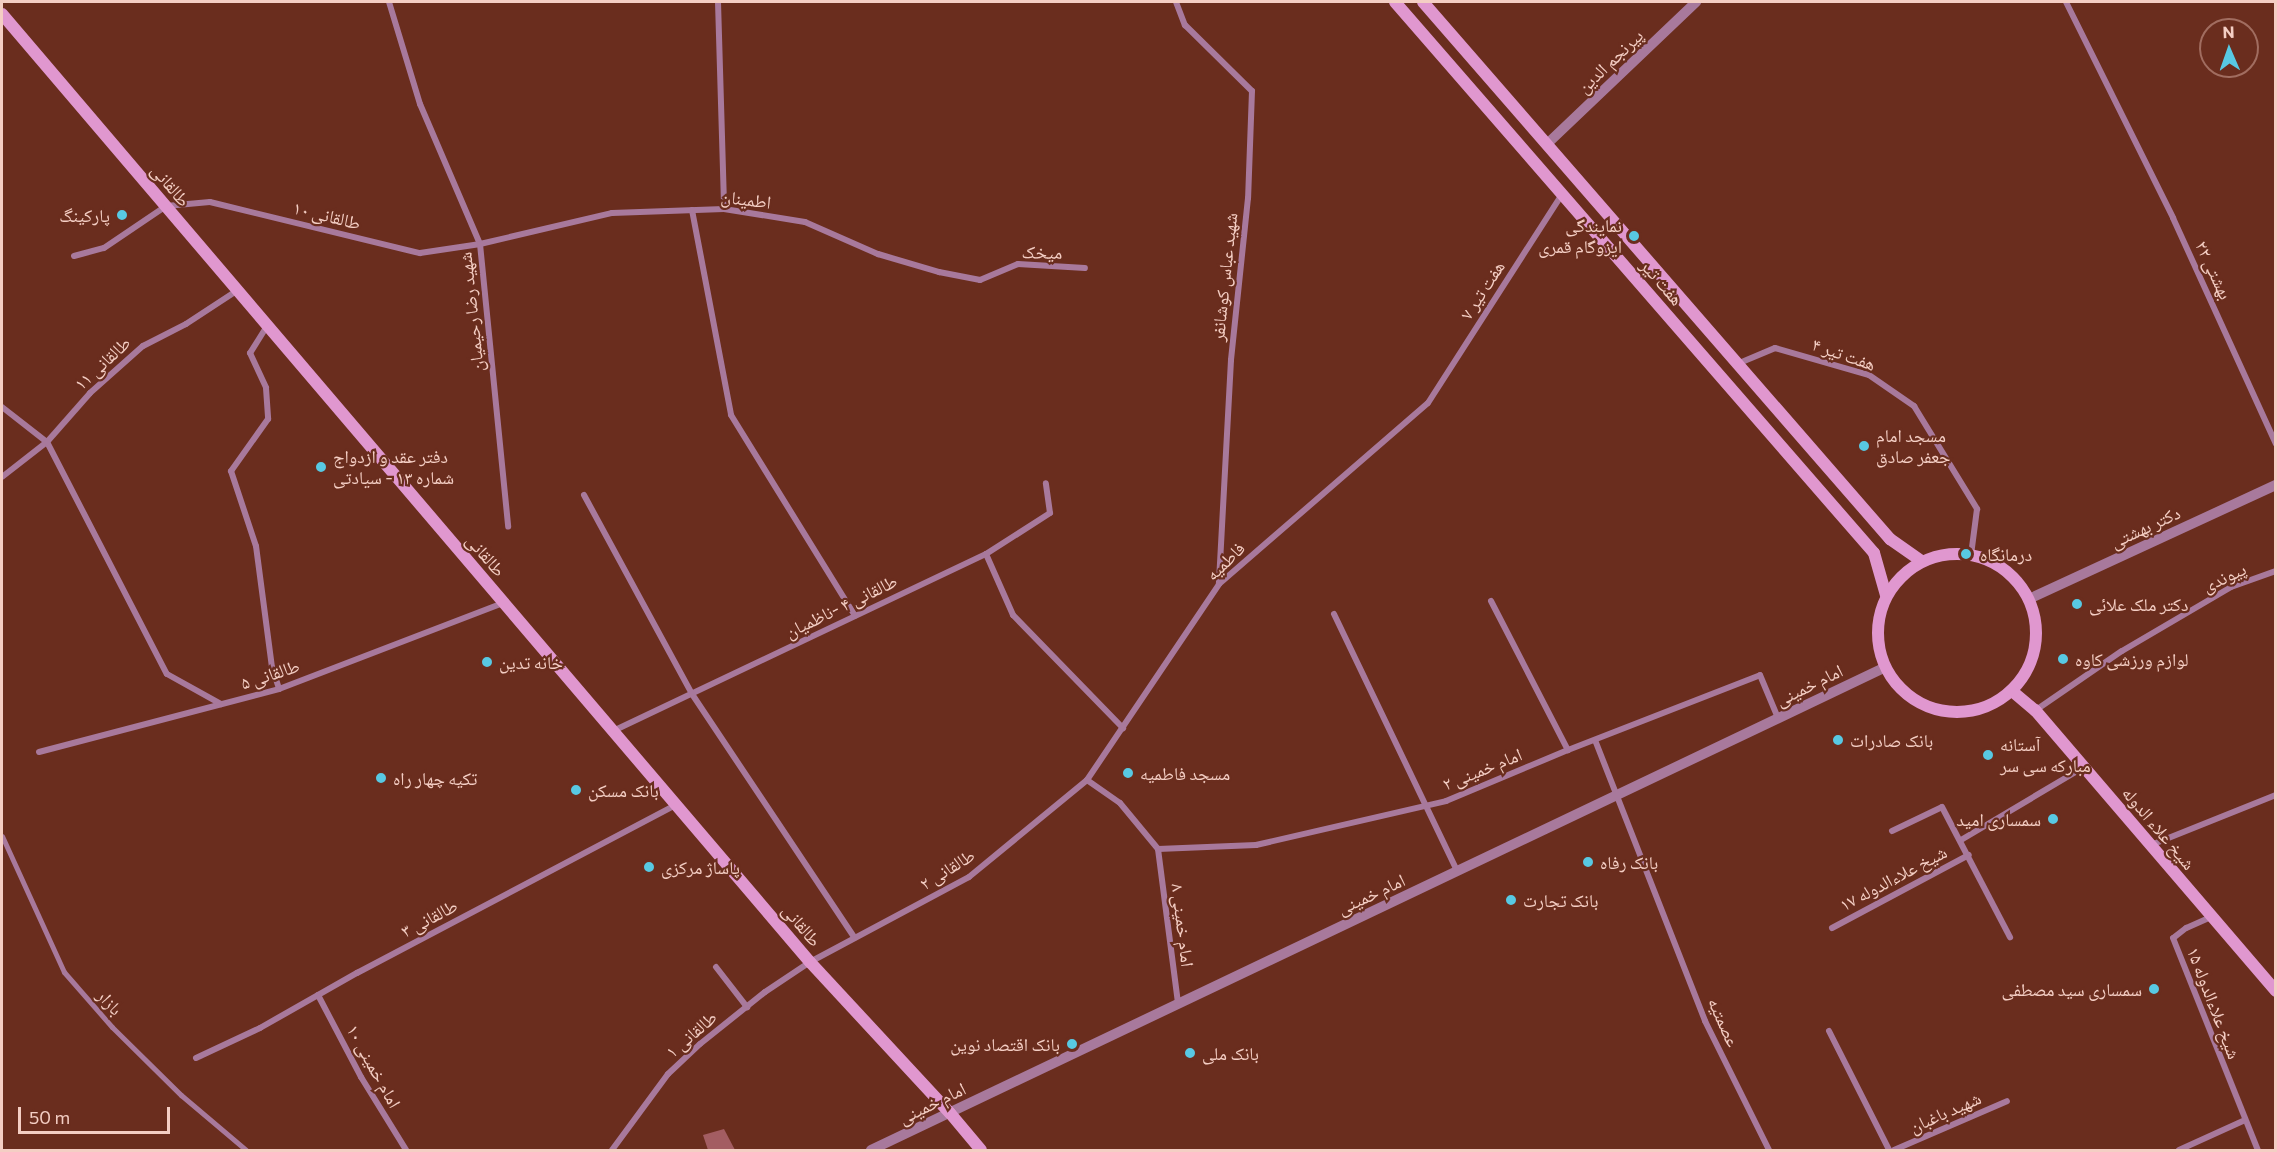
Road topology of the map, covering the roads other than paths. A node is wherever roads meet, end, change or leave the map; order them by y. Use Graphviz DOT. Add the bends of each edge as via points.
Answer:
graph roads {
  1 [pos="389,2"];
  2 [pos="718,2"];
  3 [pos="1176,2"];
  4 [pos="1395,2"];
  5 [pos="1423,2"];
  6 [pos="1696,2"];
  7 [pos="2066,2"];
  8 [pos="2,14"];
  9 [pos="1547,144"];
  10 [pos="1532,159"];
  11 [pos="1562,194"];
  12 [pos="166,206"];
  13 [pos="724,209"];
  14 [pos="692,210"];
  15 [pos="480,244"];
  16 [pos="74,256"];
  17 [pos="1085,268"];
  18 [pos="1000,272"];
  19 [pos="238,290"];
  20 [pos="268,325"];
  21 [pos="1737,364"];
  22 [pos="1428,403"];
  23 [pos="2,407"];
  24 [pos="46,442"];
  25 [pos="2276,444"];
  26 [pos="2,477"];
  27 [pos="1046,483"];
  28 [pos="2276,485"];
  29 [pos="584,495"];
  30 [pos="508,527"];
  31 [pos="986,554"];
  32 [pos="1971,555"];
  33 [pos="1922,561"];
  34 [pos="2276,571"];
  35 [pos="1219,584"];
  36 [pos="1886,595"];
  37 [pos="2029,599"];
  38 [pos="1491,601"];
  39 [pos="504,602"];
  40 [pos="1334,614"];
  41 [pos="855,616"];
  42 [pos="1884,668"];
  43 [pos="279,689"];
  44 [pos="2012,692"];
  45 [pos="692,694"];
  46 [pos="222,704"];
  47 [pos="2035,710"];
  48 [pos="1778,718"];
  49 [pos="1123,728"];
  50 [pos="613,731"];
  51 [pos="1595,740"];
  52 [pos="1568,750"];
  53 [pos="39,752"];
  54 [pos="2084,766"];
  55 [pos="1087,780"];
  56 [pos="1617,795"];
  57 [pos="2276,795"];
  58 [pos="676,805"];
  59 [pos="1426,806"];
  60 [pos="1892,831"];
  61 [pos="2,836"];
  62 [pos="1961,840"];
  63 [pos="2151,846"];
  64 [pos="1158,849"];
  65 [pos="1969,855"];
  66 [pos="1457,871"];
  67 [pos="2211,917"];
  68 [pos="1832,928"];
  69 [pos="2010,936"];
  70 [pos="855,938"];
  71 [pos="810,962"];
  72 [pos="716,967"];
  73 [pos="2276,991"];
  74 [pos="318,995"];
  75 [pos="1178,1004"];
  76 [pos="747,1007"];
  77 [pos="1829,1031"];
  78 [pos="196,1058"];
  79 [pos="2007,1101"];
  80 [pos="950,1113"];
  81 [pos="2245,1120"];
  82 [pos="1915,1142"];
  83 [pos="246,1150"];
  84 [pos="406,1150"];
  85 [pos="612,1150"];
  86 [pos="871,1150"];
  87 [pos="981,1150"];
  88 [pos="1769,1150"];
  89 [pos="1889,1150"];
  90 [pos="1894,1150"];
  91 [pos="1920,1150"];
  92 [pos="2179,1150"];
  93 [pos="2258,1150"];
  1 -- 15 [label="street, شهید رضا رحیمیان" via="420,104"];
  2 -- 13 [label="street"];
  3 -- 35 [label="street, شهید عباس کوشانفر" via="1185,25 1252,91 1248,198 1231,360"];
  4 -- 10 [label="main road, هفت تیر"];
  5 -- 9 [label="main road, هفت تیر"];
  6 -- 9 [label="street, پیرنجم الدین"];
  7 -- 25 [label="street, بهشتی ۲۲" via="2212,301"];
  8 -- 12 [label="main road, طالقانی"];
  9 -- 10 [label="main road"];
  9 -- 21 [label="main road, هفت تیر"];
  10 -- 11 [label="main road, هفت تیر"];
  11 -- 22 [label="street, هفت تیر ۷"];
  11 -- 36 [label="main road, هفت تیر" via="1874,553"];
  12 -- 15 [label="street, طالقانی ۱۰" via="210,202 420,253"];
  12 -- 16 [label="street" via="104,248"];
  12 -- 19 [label="main road, طالقانی"];
  13 -- 14 [label="street, اطمینان"];
  13 -- 18 [label="street, اطمینان" via="805,222 878,254 939,272 980,280"];
  14 -- 15 [label="street, اطمینان" via="612,213"];
  14 -- 41 [label="street" via="731,415"];
  15 -- 30 [label="street, شهید رضا رحیمیان"];
  17 -- 18 [label="street, میخک" via="1018,264"];
  19 -- 20 [label="main road, طالقانی"];
  19 -- 24 [label="street, طالقانی ۱۱" via="143,346 90,393"];
  20 -- 39 [label="main road, طالقانی"];
  20 -- 43 [label="street" via="250,353 266,388 268,419 231,471 256,546 272,667"];
  21 -- 32 [label="street, هفت تیر ۴" via="1775,348 1869,375 1914,405 1977,509"];
  21 -- 33 [label="main road, هفت تیر" via="1890,539"];
  22 -- 35 [label="street, فاطمیه"];
  23 -- 24 [label="street"];
  24 -- 26 [label="street, طالقانی ۱۱"];
  24 -- 46 [label="street" via="167,674"];
  27 -- 31 [label="street, طالقانی ۴ -ناظمیان" via="1050,513"];
  28 -- 37 [label="street, دکتر بهشتی"];
  29 -- 45 [label="street"];
  31 -- 41 [label="street, طالقانی ۴ -ناظمیان"];
  31 -- 49 [label="street" via="1013,615"];
  32 -- 33 [label="main road" via="1946,554"];
  32 -- 37 [label="main road" via="1995,563 2015,578"];
  33 -- 36 [label="main road" via="1902,575"];
  34 -- 47 [label="street, پیوندی" via="2213,597 2122,651"];
  35 -- 49 [label="street, فاطمیه"];
  36 -- 42 [label="main road" via="1877,635"];
  37 -- 44 [label="main road" via="2036,623 2036,648 2027,671"];
  38 -- 52 [label="street"];
  39 -- 43 [label="street, طالقانی ۵"];
  39 -- 50 [label="main road, طالقانی"];
  40 -- 59 [label="street"];
  41 -- 45 [label="street, طالقانی ۴ -ناظمیان"];
  42 -- 44 [label="main road" via="1898,688 1918,704 1942,712 1983,708"];
  42 -- 48 [label="street, امام خمینی"];
  43 -- 46 [label="street, طالقانی ۵"];
  44 -- 47 [label="main road, شیخ علاء الدوله"];
  45 -- 50 [label="street, طالقانی ۴ -ناظمیان"];
  45 -- 70 [label="street"];
  46 -- 53 [label="street, طالقانی ۵"];
  47 -- 54 [label="main road, شیخ علاء الدوله"];
  48 -- 51 [label="street, امام خمینی ۲" via="1760,675"];
  48 -- 56 [label="street, امام خمینی"];
  49 -- 55 [label="street, فاطمیه"];
  50 -- 58 [label="main road, طالقانی"];
  51 -- 52 [label="street, امام خمینی ۲"];
  51 -- 56 [label="street, عصمتیه"];
  52 -- 59 [label="street, امام خمینی ۲"];
  54 -- 62 [label="street, شیخ علاءالدوله ۱۷"];
  54 -- 63 [label="main road, شیخ علاء الدوله"];
  55 -- 64 [label="street" via="1120,803"];
  55 -- 70 [label="street, طالقانی ۲" via="969,877"];
  56 -- 66 [label="street, امام خمینی"];
  56 -- 88 [label="street, عصمتیه" via="1705,1021"];
  57 -- 63 [label="street"];
  58 -- 71 [label="main road, طالقانی"];
  58 -- 74 [label="street, طالقانی ۳"];
  59 -- 64 [label="street, امام خمینی ۲" via="1256,845"];
  59 -- 66 [label="street"];
  60 -- 62 [label="street, شیخ علاءالدوله ۱۷" via="1942,807"];
  61 -- 83 [label="street, بازار" via="64,972 112,1027 181,1095"];
  62 -- 65 [label="street, شیخ علاءالدوله ۱۷"];
  63 -- 67 [label="main road, شیخ علاء الدوله"];
  64 -- 75 [label="street, امام خمینی ۸"];
  65 -- 68 [label="street, شیخ علاءالدوله ۱۷"];
  65 -- 69 [label="street, شیخ علاءالدوله ۱۷"];
  66 -- 75 [label="street, امام خمینی"];
  67 -- 73 [label="main road, شیخ علاء الدوله"];
  67 -- 81 [label="street, شیخ علاءالدوله ۱۵" via="2173,938"];
  70 -- 71 [label="street, طالقانی ۲"];
  71 -- 76 [label="street, طالقانی ۱"];
  71 -- 80 [label="main road, طالقانی"];
  72 -- 76 [label="street"];
  74 -- 78 [label="street, طالقانی ۳"];
  74 -- 84 [label="street, امام خمینی ۱۰" via="361,1077"];
  75 -- 80 [label="street, امام خمینی"];
  76 -- 85 [label="street, طالقانی ۱" via="668,1074"];
  77 -- 89 [label="street"];
  79 -- 82 [label="street, شهید باغبان"];
  80 -- 86 [label="street, امام خمینی"];
  80 -- 87 [label="main road, طالقانی"];
  81 -- 92 [label="street"];
  81 -- 93 [label="street"];
  82 -- 90 [label="street, شهید باغبان"];
  82 -- 91 [label="street"];
}
